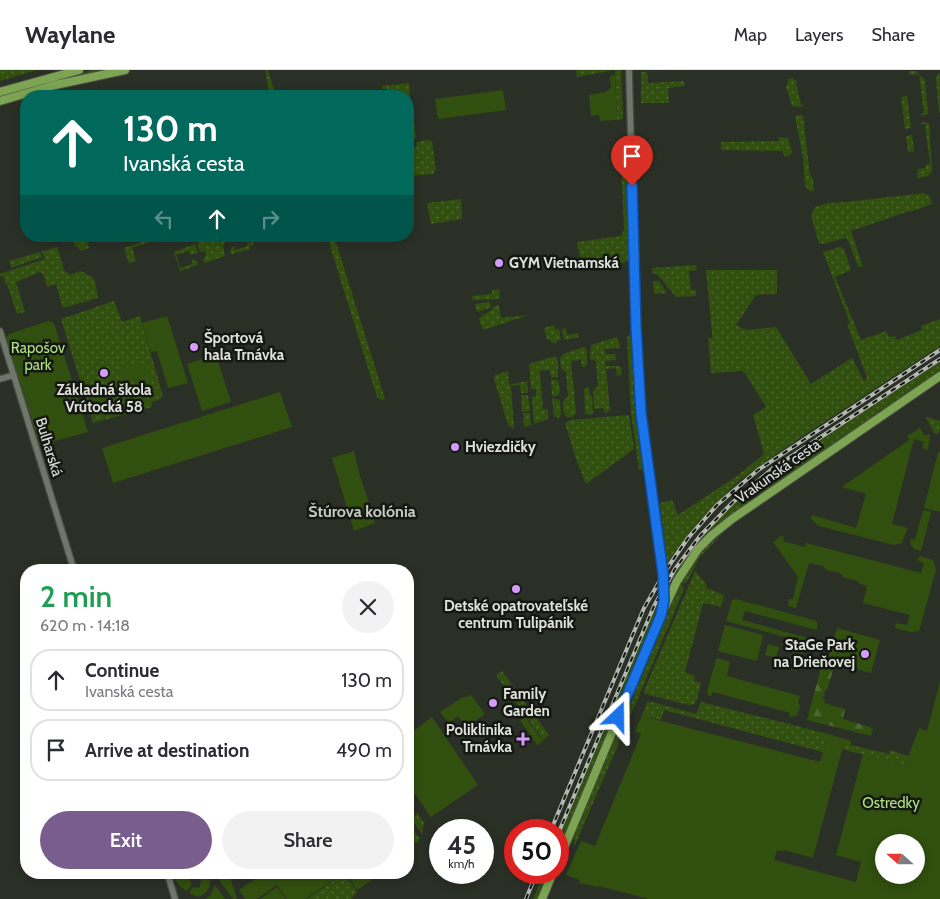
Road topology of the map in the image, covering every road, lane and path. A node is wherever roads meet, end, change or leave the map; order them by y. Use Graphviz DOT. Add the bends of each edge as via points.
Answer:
graph roads {
  1 [pos="79,70"];
  2 [pos="125,70"];
  3 [pos="625,70"];
  4 [pos="629,70"];
  5 [pos="39,90"];
  6 [pos="0,92"];
  7 [pos="20,96"];
  8 [pos="0,102"];
  9 [pos="629,105"];
  10 [pos="0,331"];
  11 [pos="14,375"];
  12 [pos="940,376"];
  13 [pos="0,379"];
  14 [pos="72,564"];
  15 [pos="663,578"];
  16 [pos="678,581"];
  17 [pos="661,615"];
  18 [pos="569,836"];
  19 [pos="169,879"];
  20 [pos="548,884"];
  21 [pos="175,899"];
  22 [pos="542,899"];
  1 -- 6 [label="main road"];
  2 -- 5 [label="main road"];
  3 -- 9 [label="street"];
  4 -- 9 [label="street"];
  7 -- 8 [label="main road"];
  9 -- 15 [label="street" via="641,413"];
  10 -- 11 [label="street, Bulharská"];
  11 -- 13 [label="street"];
  11 -- 14 [label="street, Bulharská"];
  12 -- 16 [label="main road, Vrakunská cesta" via="712,535 693,555"];
  15 -- 16 [label="street" via="670,583"];
  15 -- 17 [label="street"];
  16 -- 17 [label="main road, Vrakunská cesta"];
  17 -- 18 [label="main road, Vrakunská cesta"];
  19 -- 21 [label="street"];
  20 -- 22 [label="main road"];
}
